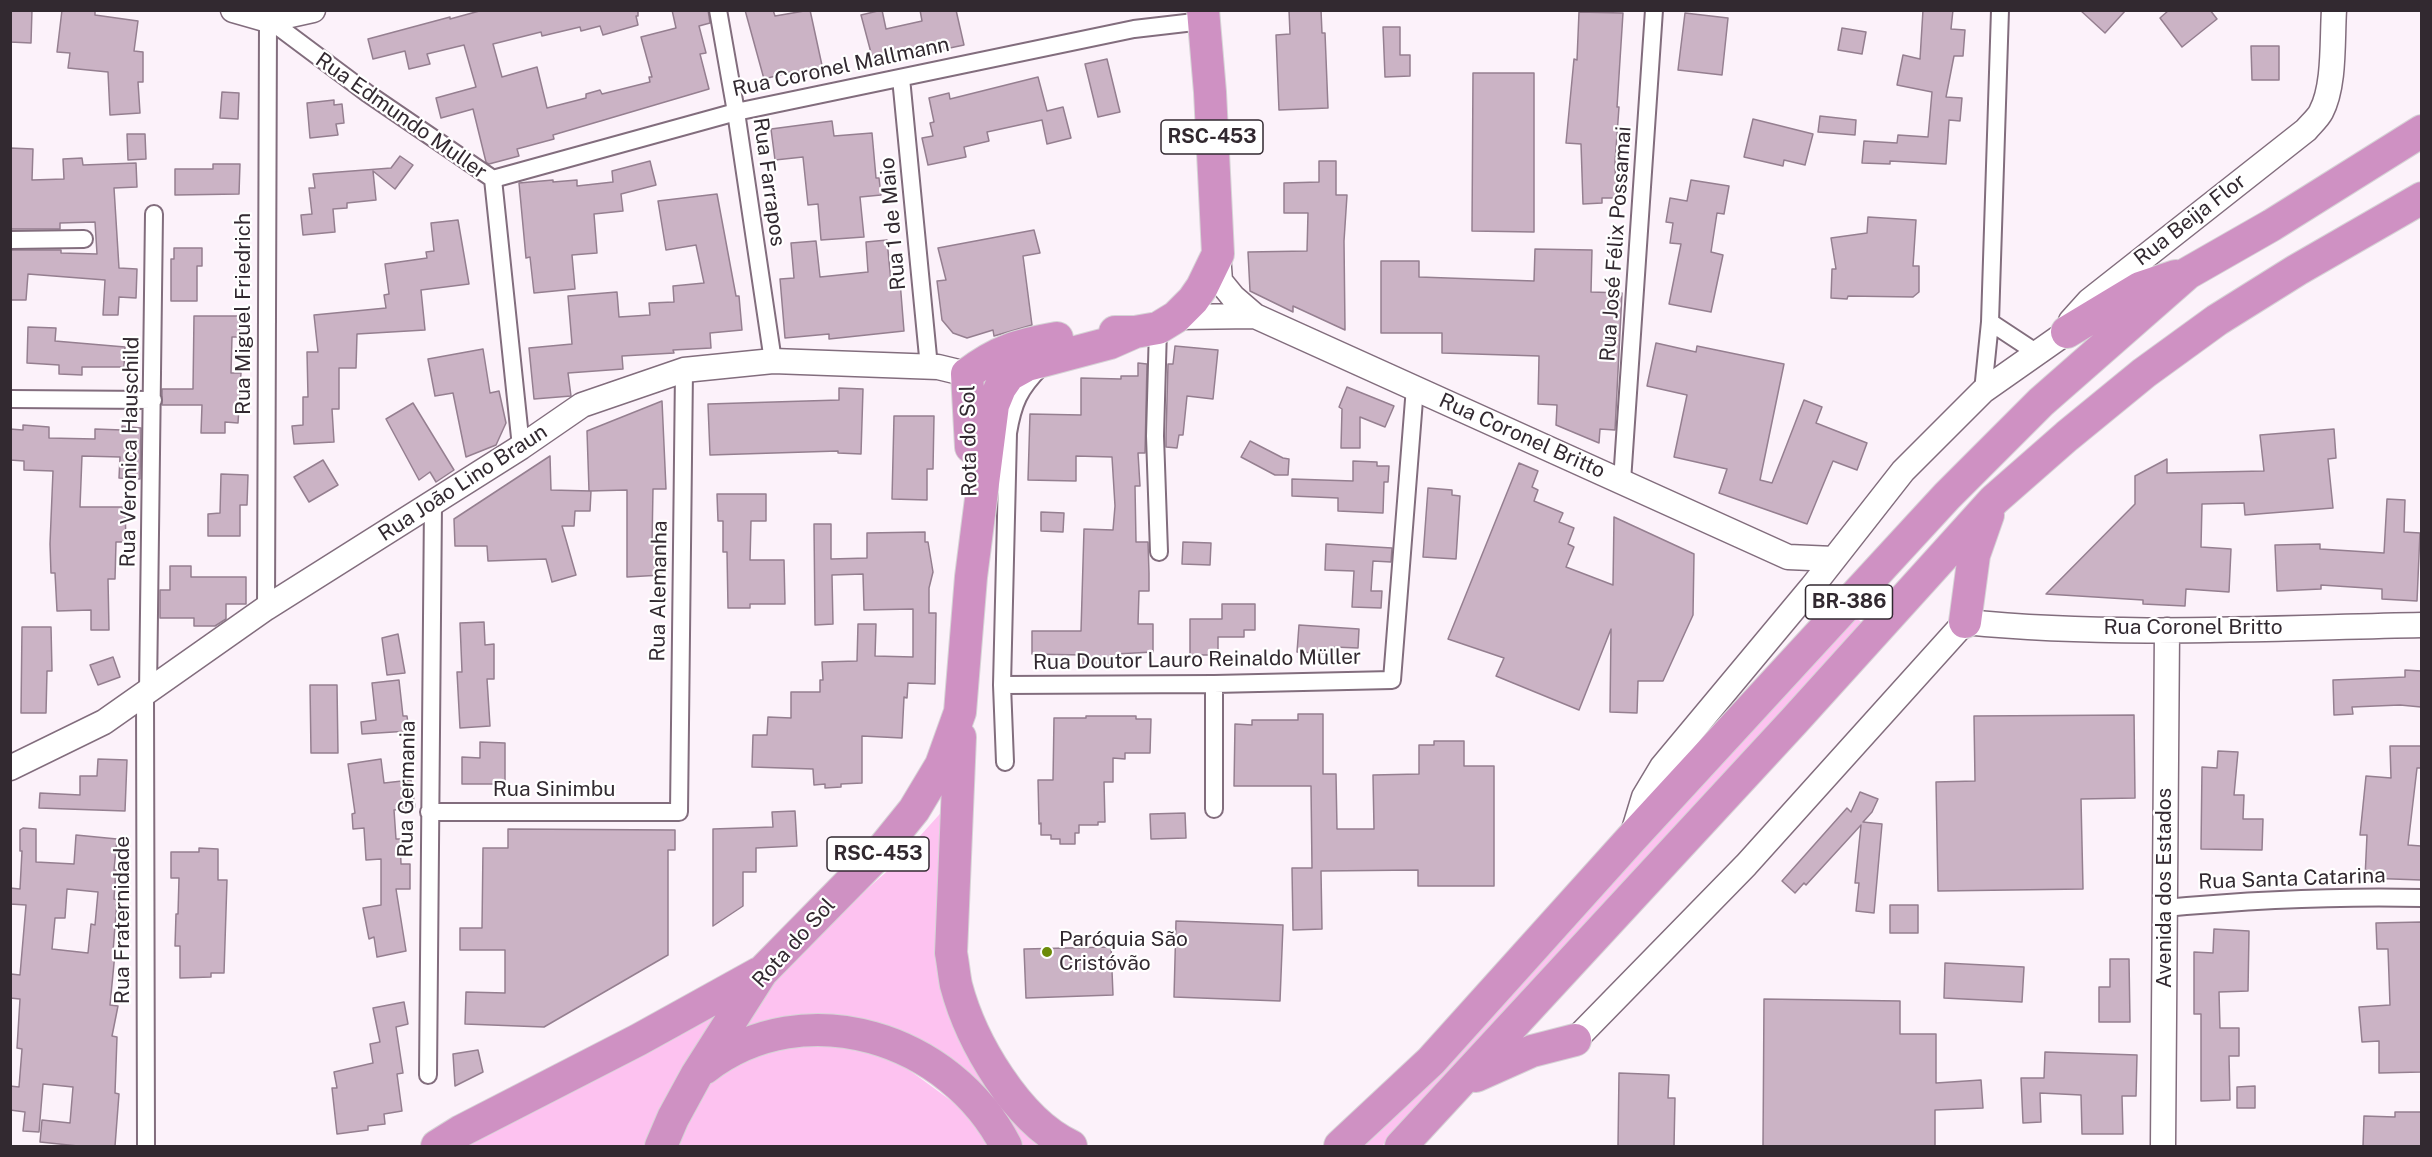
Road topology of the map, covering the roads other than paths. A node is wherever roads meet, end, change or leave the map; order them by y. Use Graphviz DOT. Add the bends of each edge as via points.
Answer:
graph roads {
  1 [pos="233,10"];
  2 [pos="314,10"];
  3 [pos="718,10"];
  4 [pos="1654,10"];
  5 [pos="2000,10"];
  6 [pos="2334,10"];
  7 [pos="264,15"];
  8 [pos="1203,16"];
  9 [pos="901,78"];
  10 [pos="736,112"];
  11 [pos="2421,131"];
  12 [pos="493,179"];
  13 [pos="2421,198"];
  14 [pos="154,214"];
  15 [pos="84,239"];
  16 [pos="10,240"];
  17 [pos="1218,254"];
  18 [pos="2188,273"];
  19 [pos="1255,316"];
  20 [pos="1990,322"];
  21 [pos="1156,326"];
  22 [pos="2067,332"];
  23 [pos="2037,353"];
  24 [pos="1050,358"];
  25 [pos="772,361"];
  26 [pos="929,367"];
  27 [pos="684,370"];
  28 [pos="968,374"];
  29 [pos="1009,375"];
  30 [pos="1415,387"];
  31 [pos="1983,391"];
  32 [pos="10,399"];
  33 [pos="153,400"];
  34 [pos="521,447"];
  35 [pos="1622,481"];
  36 [pos="983,491"];
  37 [pos="1994,500"];
  38 [pos="433,503"];
  39 [pos="1160,552"];
  40 [pos="1788,557"];
  41 [pos="1834,559"];
  42 [pos="971,577"];
  43 [pos="1812,587"];
  44 [pos="266,608"];
  45 [pos="1965,622"];
  46 [pos="2421,625"];
  47 [pos="2167,630"];
  48 [pos="1214,684"];
  49 [pos="1002,685"];
  50 [pos="147,693"];
  51 [pos="960,712"];
  52 [pos="1005,762"];
  53 [pos="10,768"];
  54 [pos="1214,809"];
  55 [pos="429,812"];
  56 [pos="679,812"];
  57 [pos="1631,838"];
  58 [pos="2421,898"];
  59 [pos="2165,908"];
  60 [pos="762,972"];
  61 [pos="1575,1040"];
  62 [pos="697,1074"];
  63 [pos="428,1075"];
  64 [pos="1460,1085"];
  65 [pos="146,1146"];
  66 [pos="438,1146"];
  67 [pos="661,1146"];
  68 [pos="1006,1146"];
  69 [pos="1071,1146"];
  70 [pos="1340,1146"];
  71 [pos="1401,1146"];
  72 [pos="2163,1146"];
  1 -- 7 [label="street, Rua Edmundo Muller"];
  2 -- 7 [label="street"];
  3 -- 10 [label="street, Rua Farrapos"];
  4 -- 35 [label="street, Rua José Félix Possamai"];
  5 -- 20 [label="street"];
  6 -- 22 [label="street, Rua Beija Flor" via="2329,80 2320,114 2306,130 2089,301"];
  7 -- 12 [label="street, Rua Edmundo Muller" via="367,93"];
  7 -- 44 [label="street, Rua Miguel Friedrich"];
  8 -- 9 [label="street, Rua Coronel Mallmann"];
  8 -- 17 [label="highway, RSC-453"];
  9 -- 10 [label="street, Rua Coronel Mallmann"];
  9 -- 26 [label="street, Rua 1 de Maio"];
  10 -- 12 [label="street, Rua Coronel Mallmann"];
  10 -- 25 [label="street, Rua Farrapos"];
  11 -- 18 [label="highway, BR-386"];
  12 -- 34 [label="street, Rua Edmundo Muller"];
  13 -- 37 [label="highway, BR-386" via="2217,320 2144,373"];
  14 -- 33 [label="street, Rua Veronica Hauschild"];
  15 -- 16 [label="street"];
  17 -- 19 [label="street" via="1220,281"];
  17 -- 21 [label="highway, Rota do Sol" via="1197,294"];
  18 -- 22 [label="highway" via="2140,288"];
  18 -- 57 [label="highway, BR-386" via="2040,402 1955,488"];
  19 -- 21 [label="street"];
  19 -- 30 [label="street, Rua Coronel Britto"];
  20 -- 23 [label="street"];
  20 -- 31 [label="street"];
  21 -- 24 [label="highway, Rota do Sol"];
  21 -- 28 [label="highway, Rota do Sol" via="1013,347"];
  21 -- 39 [label="street"];
  22 -- 23 [label="street"];
  23 -- 31 [label="street"];
  24 -- 29 [label="highway, Rota do Sol"];
  24 -- 49 [label="street" via="1019,392 1008,433"];
  25 -- 26 [label="street, Rua João Lino Braun"];
  25 -- 27 [label="street, Rua João Lino Braun"];
  26 -- 28 [label="street, Rua João Lino Braun"];
  27 -- 34 [label="street, Rua João Lino Braun" via="582,405"];
  27 -- 56 [label="street, Rua Alemanha"];
  28 -- 29 [label="highway"];
  28 -- 36 [label="highway" via="980,399"];
  28 -- 42 [label="highway, Rota do Sol / RSC-453"];
  29 -- 36 [label="highway, Rota do Sol / RSC-453" via="993,405"];
  30 -- 35 [label="street, Rua Coronel Britto"];
  30 -- 48 [label="street, Rua Doutor Lauro Reinaldo Müller" via="1392,680"];
  31 -- 41 [label="street" via="1903,471"];
  32 -- 33 [label="street"];
  33 -- 50 [label="street, Rua Veronica Hauschild"];
  34 -- 38 [label="street, Rua João Lino Braun"];
  35 -- 40 [label="street, Rua Coronel Britto"];
  36 -- 42 [label="highway, Rota do Sol / RSC-453"];
  37 -- 45 [label="highway" via="1974,555"];
  37 -- 64 [label="highway, BR-386"];
  38 -- 44 [label="street, Rua João Lino Braun"];
  38 -- 55 [label="street, Rua Germania"];
  40 -- 41 [label="street, Rua Coronel Britto"];
  40 -- 43 [label="street, Rua Coronel Britto"];
  41 -- 43 [label="street"];
  42 -- 51 [label="highway, Rota do Sol / RSC-453"];
  43 -- 57 [label="street" via="1662,767 1644,797"];
  44 -- 50 [label="street, Rua João Lino Braun"];
  45 -- 47 [label="street, Rua Coronel Britto" via="2014,627"];
  45 -- 61 [label="street" via="1746,865"];
  46 -- 47 [label="street, Rua Coronel Britto"];
  47 -- 59 [label="street, Avenida dos Estados"];
  48 -- 49 [label="street, Rua Doutor Lauro Reinaldo Müller"];
  48 -- 54 [label="street"];
  49 -- 52 [label="street"];
  50 -- 53 [label="street, Rua João Lino Braun" via="104,722"];
  50 -- 65 [label="street, Rua Fraternidade"];
  51 -- 60 [label="highway, Rota do Sol / RSC-453" via="941,765 914,810 880,852"];
  51 -- 69 [label="highway" via="951,953 956,985 982,1048 1004,1084 1030,1116"];
  55 -- 56 [label="street, Rua Sinimbu"];
  55 -- 63 [label="street, Rua Germania"];
  57 -- 70 [label="highway, BR-386" via="1431,1061"];
  58 -- 59 [label="street, Rua Santa Catarina" via="2263,899"];
  59 -- 72 [label="street, Avenida dos Estados"];
  60 -- 62 [label="highway, Rota do Sol / RSC-453"];
  60 -- 66 [label="highway"];
  61 -- 64 [label="highway" via="1507,1060"];
  62 -- 67 [label="highway, Rota do Sol / RSC-453"];
  62 -- 68 [label="highway" via="721,1056 777,1034 844,1031 877,1038 916,1055 952,1078 980,1106"];
  64 -- 71 [label="highway, BR-386"];
}
